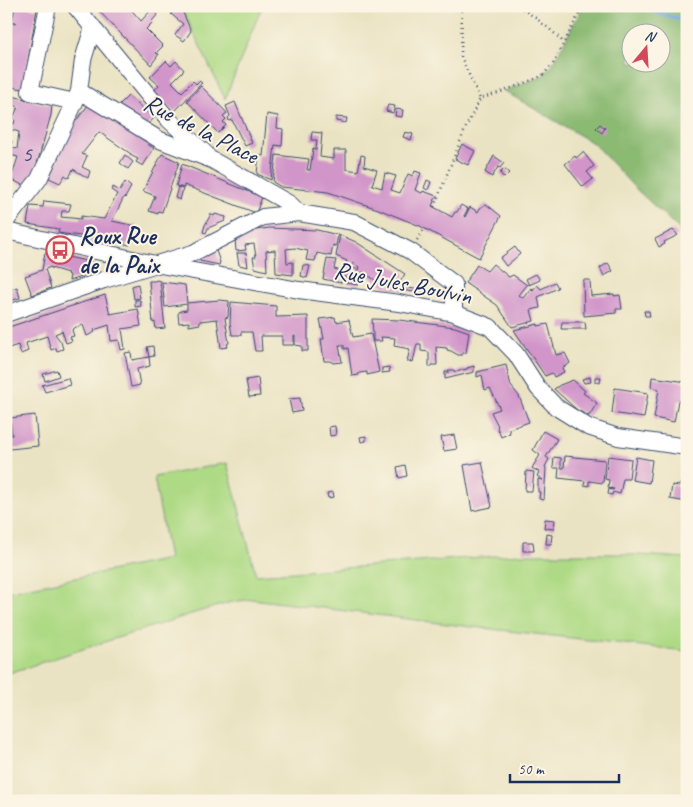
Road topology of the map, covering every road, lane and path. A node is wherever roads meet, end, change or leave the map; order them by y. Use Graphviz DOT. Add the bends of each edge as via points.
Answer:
graph roads {
  1 [pos="48,6"];
  2 [pos="75,6"];
  3 [pos="462,6"];
  4 [pos="518,6"];
  5 [pos="574,6"];
  6 [pos="582,6"];
  7 [pos="580,11"];
  8 [pos="93,27"];
  9 [pos="564,43"];
  10 [pos="77,96"];
  11 [pos="480,99"];
  12 [pos="212,160"];
  13 [pos="434,207"];
  14 [pos="299,213"];
  15 [pos="6,221"];
  16 [pos="6,232"];
  17 [pos="155,264"];
  18 [pos="454,313"];
  19 [pos="6,314"];
  20 [pos="687,447"];
  1 -- 10 [label="street, Rue de la Place" via="30,92"];
  2 -- 8 [label="street"];
  3 -- 11 [label="path" via="461,57"];
  4 -- 9 [label="path"];
  5 -- 7 [label="path"];
  6 -- 7 [label="path"];
  7 -- 9 [label="path"];
  8 -- 10 [label="street"];
  8 -- 12 [label="street" via="168,119"];
  9 -- 11 [label="path" via="542,76"];
  10 -- 12 [label="street, Rue de la Place" via="160,140"];
  10 -- 15 [label="street" via="39,179"];
  11 -- 13 [label="path"];
  12 -- 14 [label="street, Rue de la Place" via="290,204"];
  14 -- 17 [label="street" via="262,217 193,253"];
  14 -- 18 [label="street" via="354,222 410,252 454,284"];
  16 -- 17 [label="street, Rue Jules Boulvin"];
  17 -- 18 [label="street, Rue Jules Boulvin"];
  17 -- 19 [label="street"];
  18 -- 20 [label="street, Rue Jules Boulvin" via="490,327 516,354 538,388 556,407 588,427 618,437"];
}
